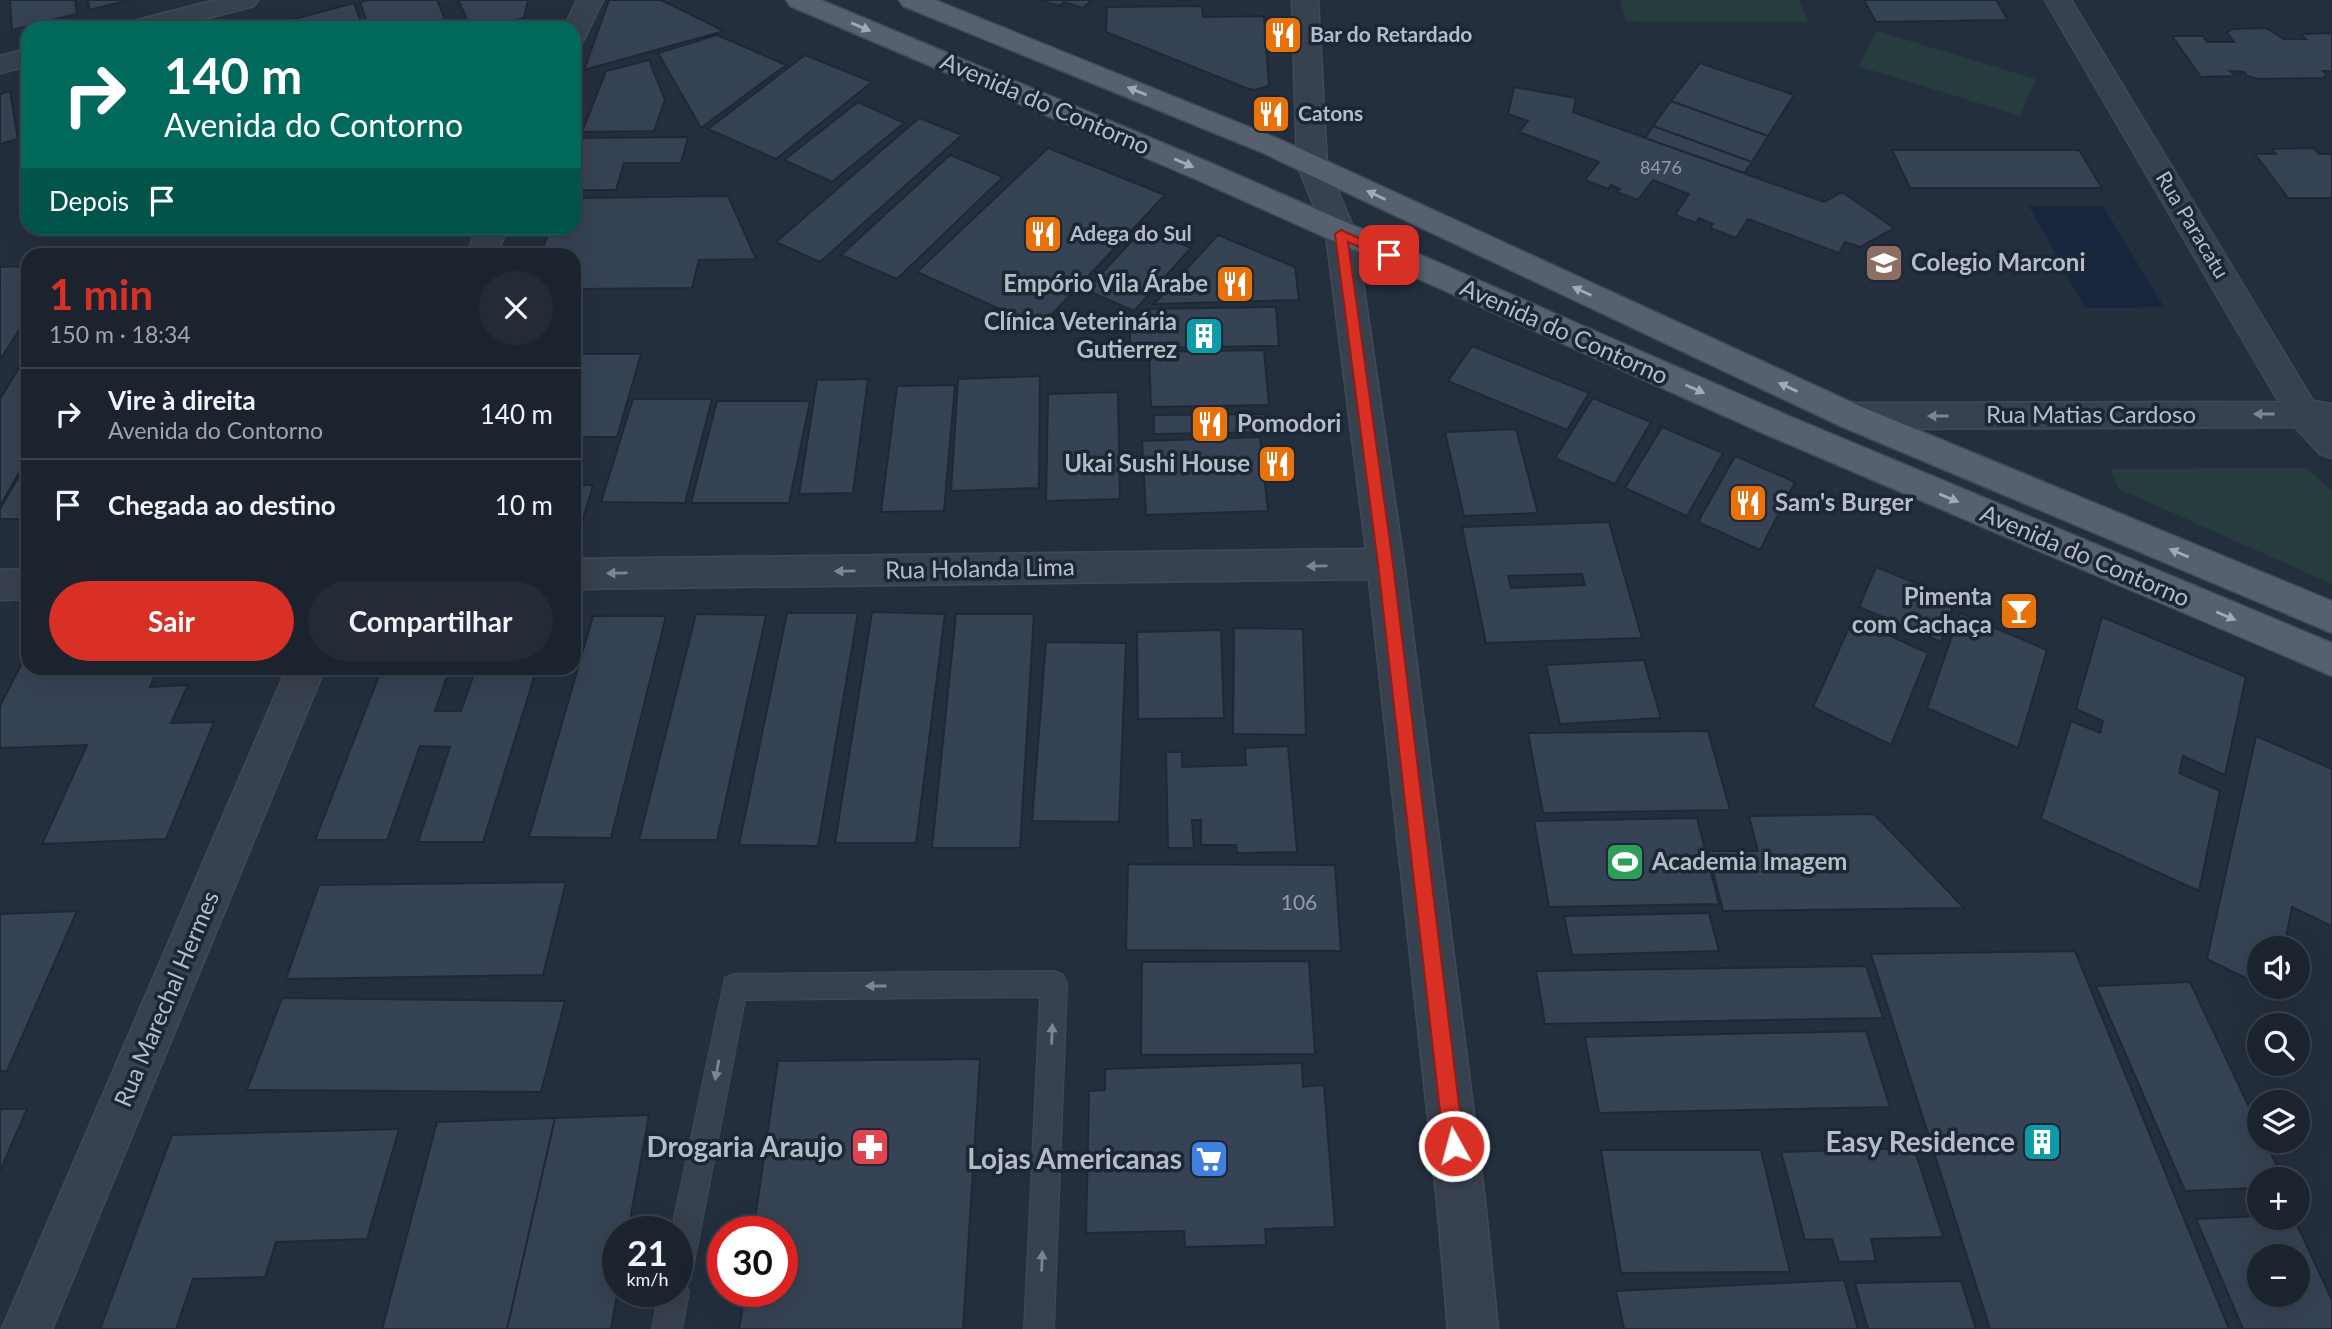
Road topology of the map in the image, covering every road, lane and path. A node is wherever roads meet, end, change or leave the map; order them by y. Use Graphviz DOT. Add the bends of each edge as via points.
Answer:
graph roads {
  1 [pos="245,0"];
  2 [pos="590,0"];
  3 [pos="799,0"];
  4 [pos="912,0"];
  5 [pos="1305,0"];
  6 [pos="2058,0"];
  7 [pos="166,21"];
  8 [pos="580,21"];
  9 [pos="21,59"];
  10 [pos="0,65"];
  11 [pos="1312,166"];
  12 [pos="1341,234"];
  13 [pos="2318,414"];
  14 [pos="1850,416"];
  15 [pos="2332,446"];
  16 [pos="1386,564"];
  17 [pos="581,574"];
  18 [pos="21,584"];
  19 [pos="0,585"];
  20 [pos="2332,617"];
  21 [pos="2332,660"];
  22 [pos="303,675"];
  23 [pos="689,1216"];
  24 [pos="671,1307"];
  25 [pos="27,1329"];
  26 [pos="667,1329"];
  27 [pos="1040,1329"];
  28 [pos="1473,1329"];
  1 -- 7 [label="street"];
  2 -- 8 [label="street"];
  3 -- 12 [label="main road, Avenida do Contorno, one-way"];
  11 -- 4 [label="main road, Avenida do Contorno, one-way"];
  5 -- 11 [label="street"];
  6 -- 13 [label="street, Rua Paracatu"];
  9 -- 10 [label="street"];
  11 -- 12 [label="street"];
  14 -- 11 [label="main road, Avenida do Contorno, one-way"];
  12 -- 16 [label="street"];
  12 -- 21 [label="main road, Avenida do Contorno, one-way"];
  13 -- 14 [label="street, Rua Matias Cardoso, one-way"];
  13 -- 15 [label="street, Rua Paracatu"];
  20 -- 14 [label="main road, Avenida do Contorno, one-way"];
  16 -- 17 [label="street, Rua Holanda Lima, one-way"];
  16 -- 28 [label="street"];
  18 -- 19 [label="street"];
  22 -- 25 [label="street, Rua Marechal Hermes"];
  27 -- 23 [label="lane, one-way" via="1054,985 734,987"];
  24 -- 26 [label="lane"];
}
